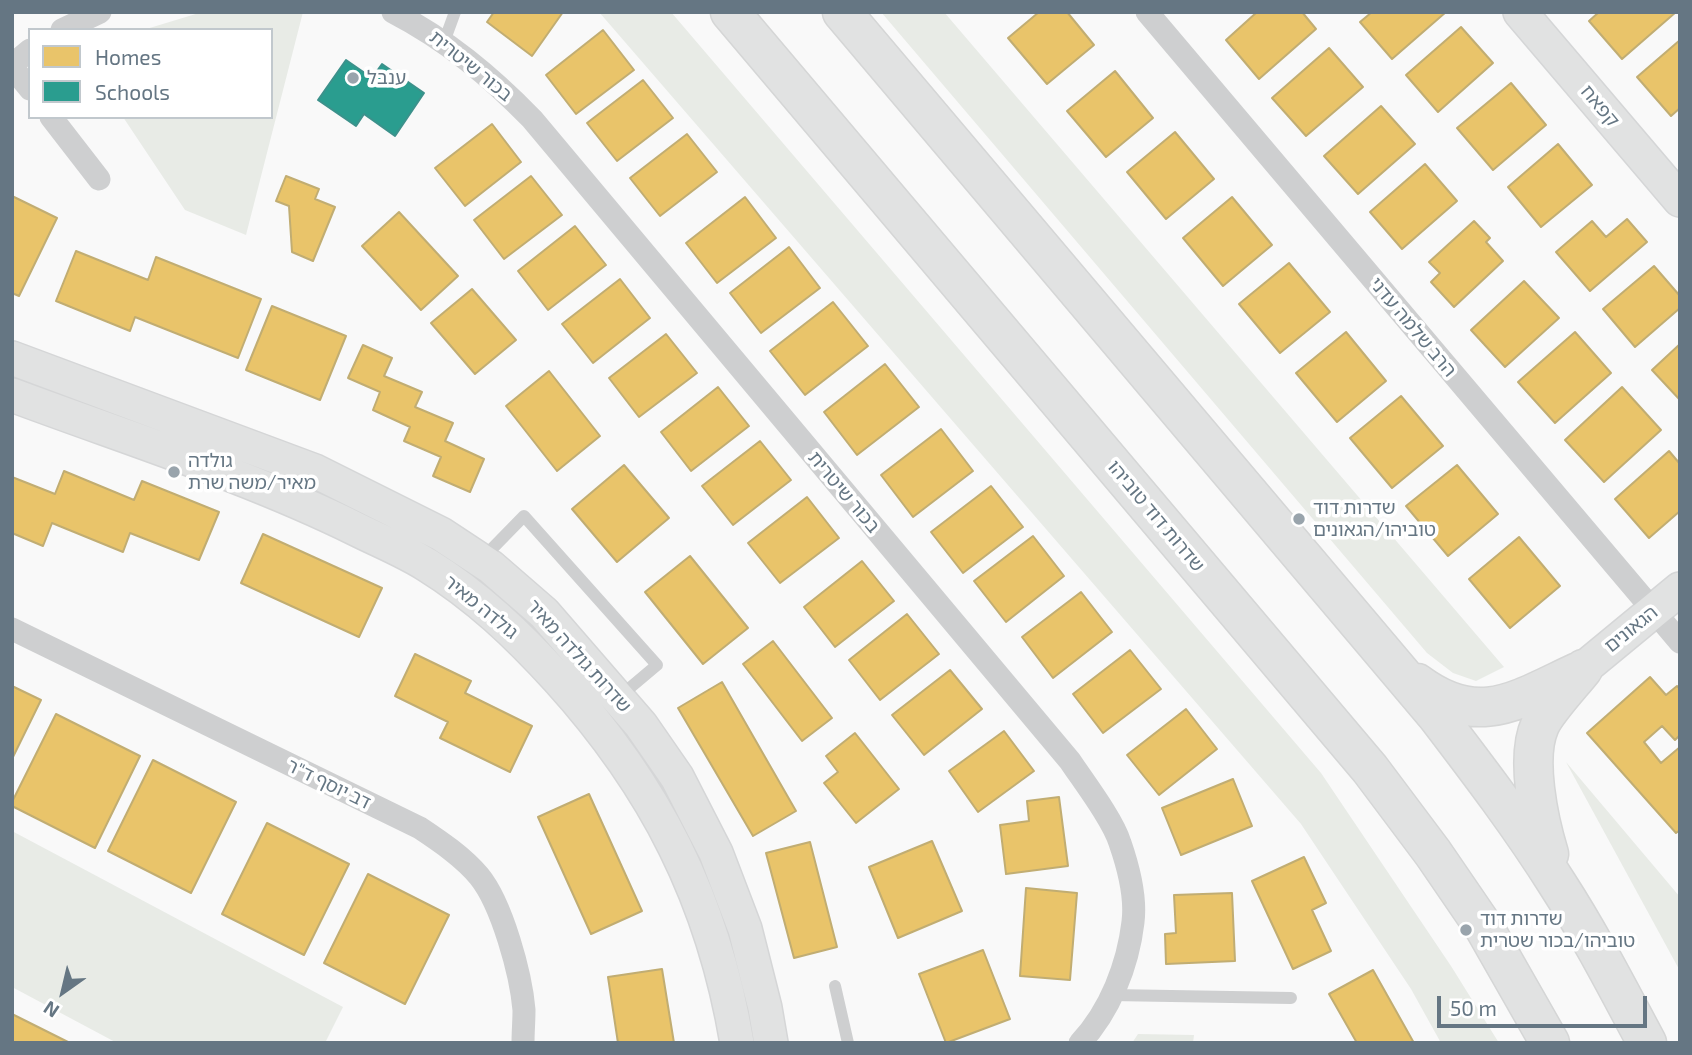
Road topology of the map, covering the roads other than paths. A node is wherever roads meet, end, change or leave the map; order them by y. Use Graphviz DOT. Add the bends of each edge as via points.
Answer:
graph roads {
  1 [pos="100,12"];
  2 [pos="393,12"];
  3 [pos="456,12"];
  4 [pos="730,12"];
  5 [pos="842,12"];
  6 [pos="1147,12"];
  7 [pos="1520,12"];
  8 [pos="66,28"];
  9 [pos="444,42"];
  10 [pos="28,52"];
  11 [pos="12,66"];
  12 [pos="28,86"];
  13 [pos="53,119"];
  14 [pos="99,179"];
  15 [pos="1680,200"];
  16 [pos="12,358"];
  17 [pos="12,395"];
  18 [pos="481,560"];
  19 [pos="1680,589"];
  20 [pos="1653,611"];
  21 [pos="12,629"];
  22 [pos="1680,642"];
  23 [pos="1398,669"];
  24 [pos="1583,669"];
  25 [pos="619,698"];
  26 [pos="1558,883"];
  27 [pos="835,986"];
  28 [pos="1111,995"];
  29 [pos="1292,998"];
  30 [pos="523,1043"];
  31 [pos="737,1043"];
  32 [pos="771,1043"];
  33 [pos="848,1043"];
  34 [pos="1080,1043"];
  35 [pos="1550,1043"];
  36 [pos="1647,1043"];
  1 -- 8 [label="street"];
  2 -- 9 [label="street, בכור שיטרית"];
  3 -- 9 [label="lane"];
  4 -- 35 [label="highway, שדרות דוד טוביהו" via="1370,769 1485,929"];
  5 -- 23 [label="highway"];
  6 -- 20 [label="street, הרב שלמה עדני"];
  7 -- 15 [label="street, קפאח"];
  9 -- 28 [label="street, בכור שיטרית" via="532,119 1070,761 1120,841 1130,884 1133,920 1124,965"];
  10 -- 11 [label="street"];
  11 -- 12 [label="street"];
  13 -- 14 [label="street"];
  16 -- 18 [label="street, שדרות גולדה מאיר" via="315,471 441,534"];
  17 -- 31 [label="street, גולדה מאיר" via="301,502 425,563 471,594 520,637 606,735 648,795 685,867 713,940"];
  18 -- 25 [label="street, שדרות גולדה מאיר" via="544,613"];
  18 -- 25 [label="lane" via="524,516 657,665"];
  19 -- 20 [label="street, הגאונים"];
  20 -- 22 [label="street, הרב שלמה עדני"];
  20 -- 24 [label="street, הגאונים"];
  21 -- 30 [label="street, דב יוסף ד\"ר" via="420,828 448,847 492,895 512,950 524,1009"];
  23 -- 24 [label="highway" via="1433,695 1484,708 1510,703"];
  23 -- 26 [label="highway" via="1503,803"];
  24 -- 26 [label="highway" via="1540,725 1534,753 1542,833"];
  25 -- 32 [label="street, שדרות גולדה מאיר" via="677,777 716,853 745,929"];
  26 -- 36 [label="highway"];
  27 -- 33 [label="lane"];
  28 -- 29 [label="lane"];
  28 -- 34 [label="street, בכור שיטרית"];
}
